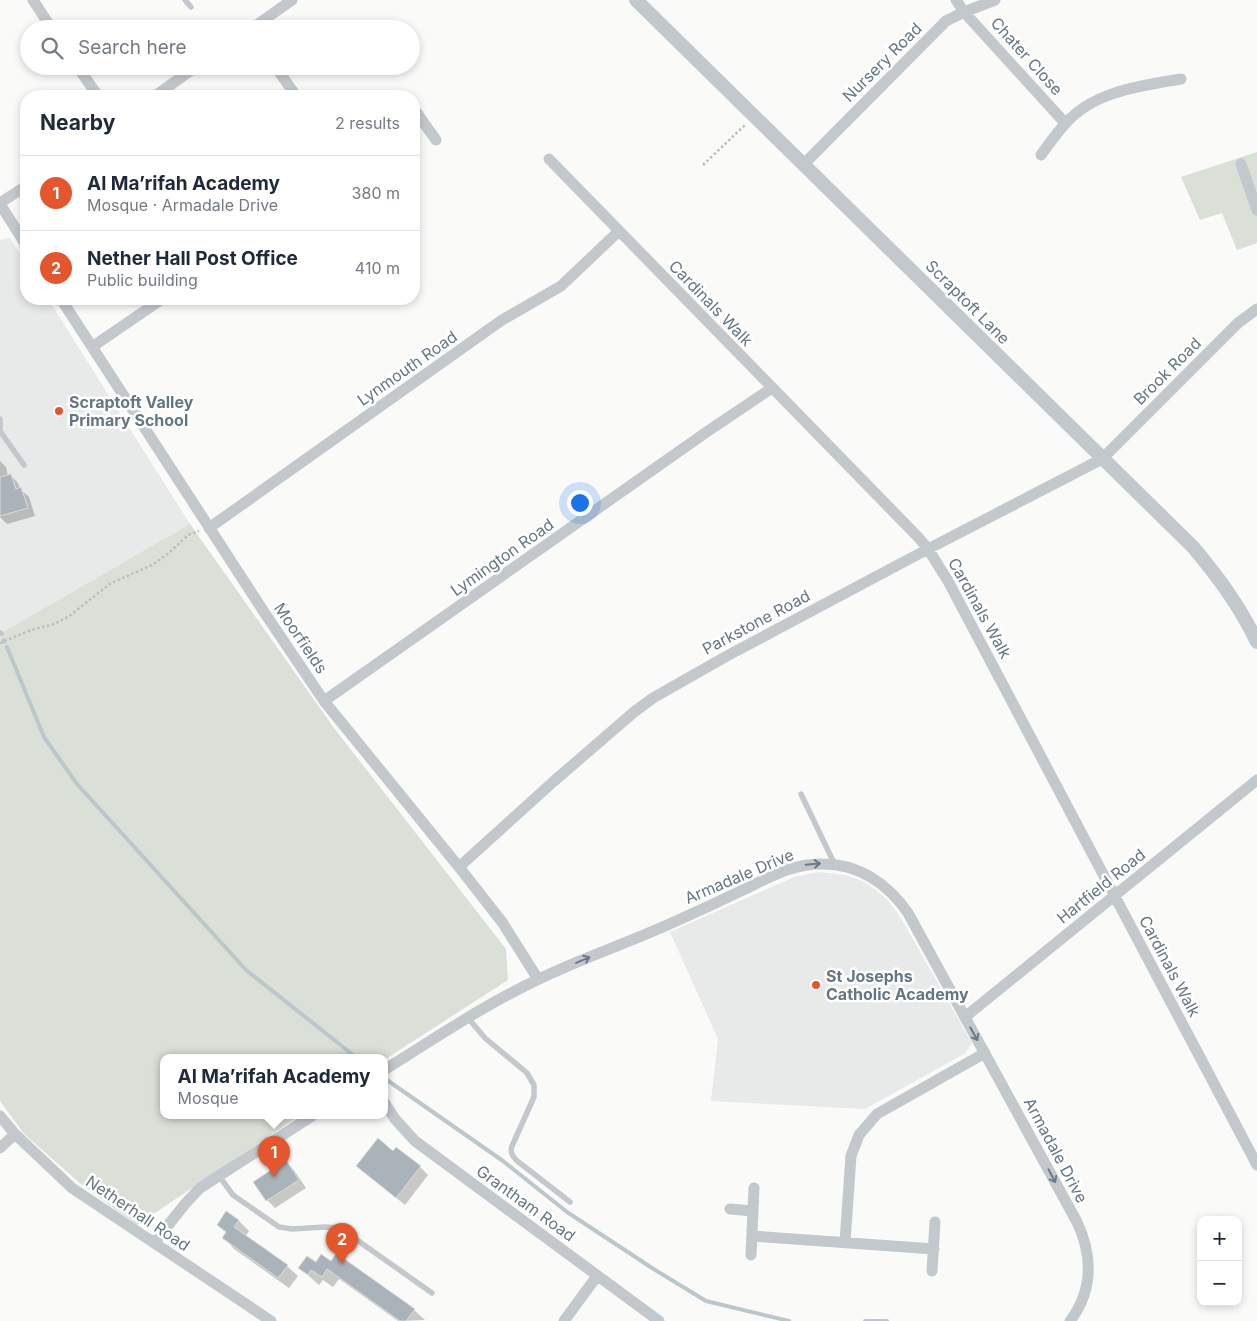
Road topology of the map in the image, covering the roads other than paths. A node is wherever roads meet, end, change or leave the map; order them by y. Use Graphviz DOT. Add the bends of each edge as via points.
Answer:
graph roads {
  1 [pos="33,0"];
  2 [pos="185,0"];
  3 [pos="292,0"];
  4 [pos="636,0"];
  5 [pos="956,0"];
  6 [pos="995,0"];
  7 [pos="276,4"];
  8 [pos="191,8"];
  9 [pos="964,12"];
  10 [pos="46,20"];
  11 [pos="260,20"];
  12 [pos="84,75"];
  13 [pos="184,75"];
  14 [pos="281,75"];
  15 [pos="1182,79"];
  16 [pos="94,90"];
  17 [pos="163,90"];
  18 [pos="292,90"];
  19 [pos="1065,123"];
  20 [pos="420,125"];
  21 [pos="436,140"];
  22 [pos="1040,155"];
  23 [pos="549,158"];
  24 [pos="1241,164"];
  25 [pos="803,165"];
  26 [pos="20,190"];
  27 [pos="0,204"];
  28 [pos="1257,210"];
  29 [pos="619,231"];
  30 [pos="20,236"];
  31 [pos="65,305"];
  32 [pos="153,305"];
  33 [pos="1257,309"];
  34 [pos="92,347"];
  35 [pos="772,388"];
  36 [pos="0,419"];
  37 [pos="0,429"];
  38 [pos="1102,459"];
  39 [pos="24,465"];
  40 [pos="209,528"];
  41 [pos="928,549"];
  42 [pos="1257,642"];
  43 [pos="324,701"];
  44 [pos="1257,780"];
  45 [pos="801,794"];
  46 [pos="834,865"];
  47 [pos="460,867"];
  48 [pos="1114,895"];
  49 [pos="538,979"];
  50 [pos="965,1017"];
  51 [pos="468,1018"];
  52 [pos="985,1053"];
  53 [pos="388,1068"];
  54 [pos="388,1108"];
  55 [pos="0,1116"];
  56 [pos="307,1119"];
  57 [pos="15,1134"];
  58 [pos="0,1148"];
  59 [pos="1257,1165"];
  60 [pos="219,1176"];
  61 [pos="754,1188"];
  62 [pos="570,1202"];
  63 [pos="730,1209"];
  64 [pos="753,1211"];
  65 [pos="935,1222"];
  66 [pos="752,1236"];
  67 [pos="845,1242"];
  68 [pos="154,1243"];
  69 [pos="934,1249"];
  70 [pos="751,1255"];
  71 [pos="932,1271"];
  72 [pos="597,1276"];
  73 [pos="432,1293"];
  74 [pos="271,1321"];
  75 [pos="564,1321"];
  76 [pos="659,1321"];
  77 [pos="1070,1321"];
  1 -- 10 [label="street"];
  2 -- 8 [label="lane"];
  3 -- 7 [label="street"];
  4 -- 25 [label="street, Scraptoft Lane"];
  5 -- 9 [label="street, Chater Close"];
  6 -- 9 [label="street, Nursery Road"];
  7 -- 11 [label="street"];
  9 -- 19 [label="street, Chater Close"];
  9 -- 25 [label="street, Nursery Road" via="946,21"];
  12 -- 16 [label="street"];
  13 -- 17 [label="street"];
  14 -- 18 [label="street"];
  15 -- 19 [label="street" via="1128,89 1097,99"];
  19 -- 22 [label="street"];
  20 -- 21 [label="street"];
  23 -- 29 [label="street, Cardinals Walk"];
  24 -- 28 [label="street"];
  25 -- 38 [label="street, Scraptoft Lane"];
  26 -- 27 [label="street"];
  27 -- 30 [label="street"];
  29 -- 35 [label="street, Cardinals Walk"];
  29 -- 40 [label="street, Lynmouth Road" via="561,286 502,320"];
  31 -- 34 [label="street, Moorfields"];
  32 -- 34 [label="street"];
  33 -- 38 [label="street, Brook Road" via="1238,323"];
  34 -- 40 [label="street, Moorfields"];
  35 -- 41 [label="street, Cardinals Walk"];
  35 -- 43 [label="street, Lymington Road"];
  36 -- 37 [label="lane"];
  37 -- 39 [label="lane"];
  38 -- 41 [label="street, Parkstone Road"];
  38 -- 42 [label="street, Scraptoft Lane" via="1210,567 1245,616"];
  40 -- 43 [label="street, Moorfields"];
  41 -- 47 [label="street, Parkstone Road" via="653,698 553,782"];
  41 -- 48 [label="street, Cardinals Walk"];
  43 -- 47 [label="street, Moorfields"];
  44 -- 48 [label="street, Hartfield Road"];
  45 -- 46 [label="lane"];
  49 -- 46 [label="street, Armadale Drive, one-way" via="675,922 782,872 814,864"];
  46 -- 50 [label="street, Armadale Drive" via="867,875 900,901"];
  47 -- 49 [label="street, Moorfields" via="502,922"];
  48 -- 50 [label="street, Hartfield Road"];
  48 -- 59 [label="street, Cardinals Walk"];
  49 -- 51 [label="street, Armadale Drive"];
  50 -- 52 [label="street, Armadale Drive, one-way"];
  51 -- 53 [label="street, Armadale Drive"];
  51 -- 62 [label="lane" via="485,1038 527,1073 534,1085 534,1096 512,1146 513,1156"];
  52 -- 67 [label="street" via="885,1109 864,1128 851,1156"];
  52 -- 77 [label="street, Armadale Drive, one-way" via="1077,1222 1087,1247 1087,1286"];
  54 -- 72 [label="street, Grantham Road" via="415,1141"];
  55 -- 57 [label="street, Netherhall Road"];
  56 -- 60 [label="street"];
  57 -- 58 [label="street"];
  57 -- 68 [label="street, Netherhall Road" via="72,1188"];
  60 -- 68 [label="street" via="200,1188"];
  60 -- 73 [label="lane" via="233,1195 274,1225 285,1229 340,1228"];
  61 -- 64 [label="street"];
  63 -- 64 [label="street"];
  64 -- 66 [label="street"];
  65 -- 69 [label="street"];
  66 -- 67 [label="street"];
  66 -- 70 [label="street"];
  67 -- 69 [label="street"];
  68 -- 74 [label="street, Netherhall Road"];
  69 -- 71 [label="street"];
  72 -- 75 [label="street"];
  72 -- 76 [label="street, Grantham Road"];
}
